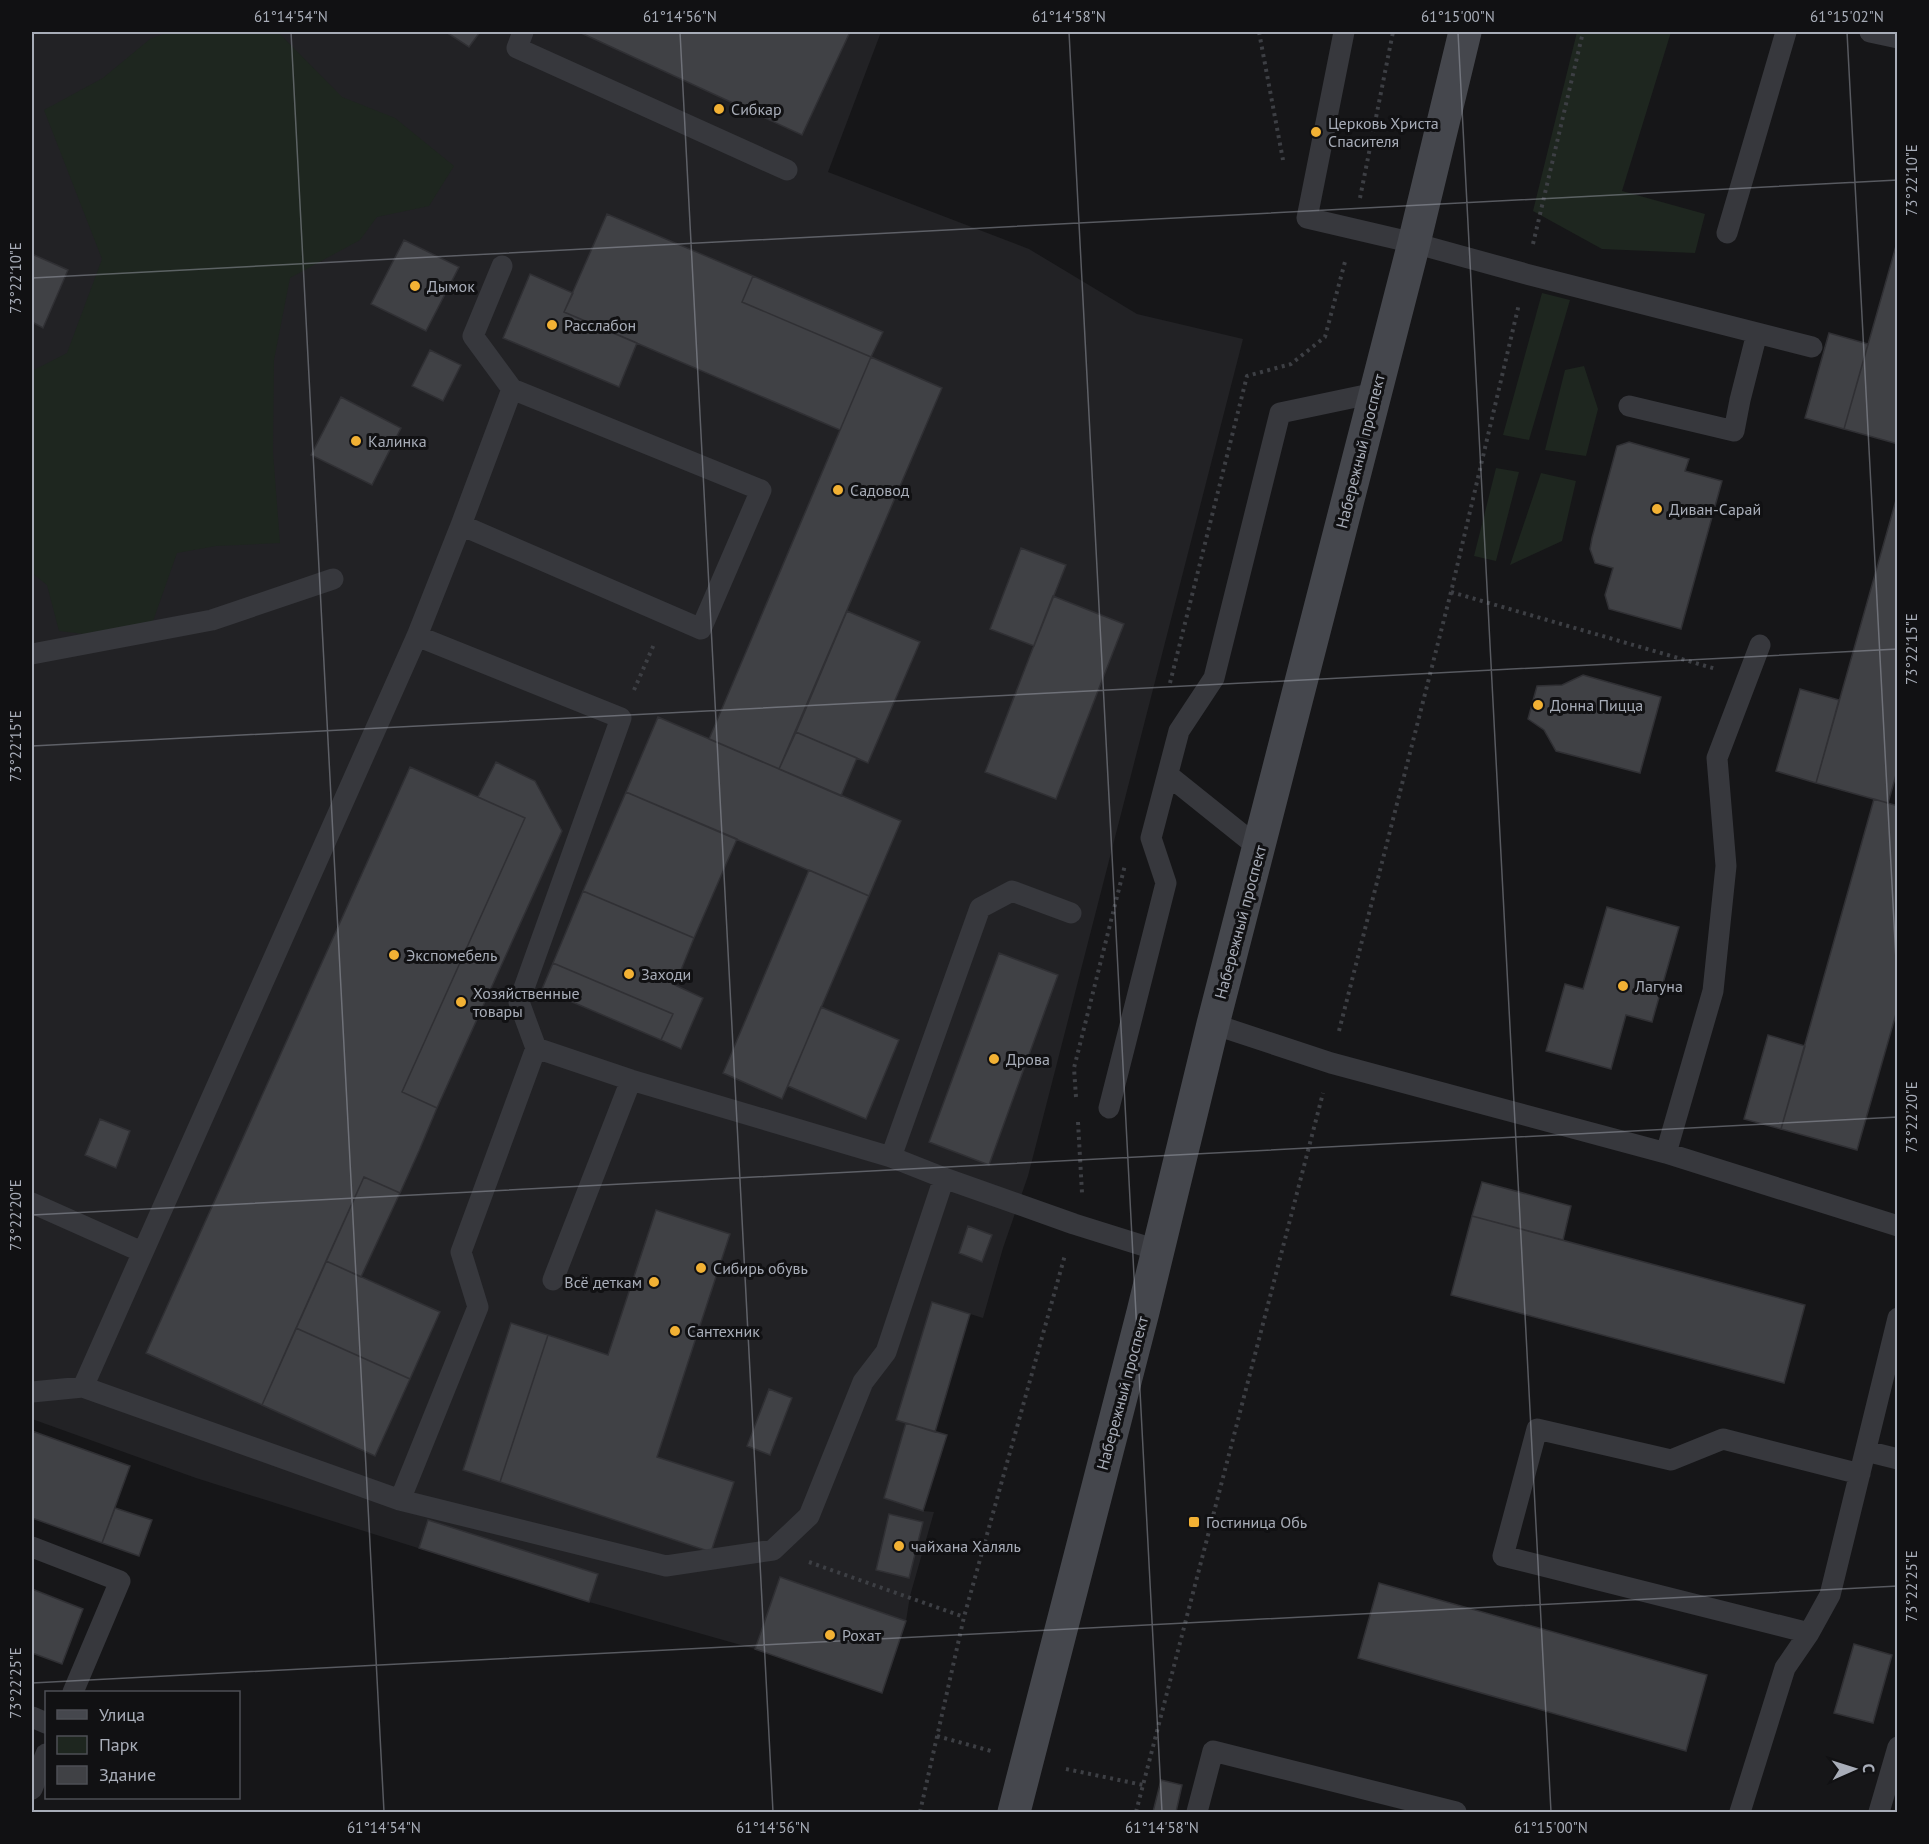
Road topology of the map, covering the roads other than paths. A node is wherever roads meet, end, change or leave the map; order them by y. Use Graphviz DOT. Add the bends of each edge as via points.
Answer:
graph roads {
  1 [pos="523,32"];
  2 [pos="1344,32"];
  3 [pos="1465,32"];
  4 [pos="1786,32"];
  5 [pos="1870,32"];
  6 [pos="1898,38"];
  7 [pos="787,170"];
  8 [pos="1727,233"];
  9 [pos="1414,243"];
  10 [pos="502,266"];
  11 [pos="1756,333"];
  12 [pos="1812,347"];
  13 [pos="512,389"];
  14 [pos="1375,393"];
  15 [pos="1629,406"];
  16 [pos="461,525"];
  17 [pos="333,579"];
  18 [pos="417,636"];
  19 [pos="1760,645"];
  20 [pos="32,654"];
  21 [pos="1168,775"];
  22 [pos="1259,848"];
  23 [pos="1071,913"];
  24 [pos="1213,1024"];
  25 [pos="536,1048"];
  26 [pos="631,1080"];
  27 [pos="1109,1108"];
  28 [pos="1666,1153"];
  29 [pos="891,1156"];
  30 [pos="944,1178"];
  31 [pos="32,1203"];
  32 [pos="1898,1226"];
  33 [pos="1157,1250"];
  34 [pos="142,1252"];
  35 [pos="554,1281"];
  36 [pos="1898,1318"];
  37 [pos="83,1387"];
  38 [pos="32,1392"];
  39 [pos="1866,1450"];
  40 [pos="1898,1459"];
  41 [pos="1860,1474"];
  42 [pos="400,1500"];
  43 [pos="32,1548"];
  44 [pos="1809,1633"];
  45 [pos="73,1691"];
  46 [pos="1898,1747"];
  47 [pos="45,1757"];
  48 [pos="32,1790"];
  49 [pos="1447,1811"];
  50 [pos="1014,1812"];
  51 [pos="1197,1812"];
  52 [pos="1740,1812"];
  53 [pos="1879,1812"];
  1 -- 7 [label="lane" via="517,48"];
  2 -- 9 [label="lane" via="1306,218"];
  3 -- 9 [label="main road, Набережный проспект"];
  4 -- 8 [label="lane"];
  5 -- 6 [label="lane"];
  9 -- 11 [label="lane"];
  9 -- 14 [label="main road, Набережный проспект"];
  10 -- 13 [label="lane" via="473,336"];
  11 -- 12 [label="lane"];
  11 -- 15 [label="lane" via="1734,431"];
  13 -- 16 [label="lane"];
  13 -- 16 [label="lane" via="761,490 701,629"];
  14 -- 21 [label="lane" via="1280,412 1214,678 1179,731"];
  14 -- 22 [label="main road, Набережный проспект"];
  16 -- 18 [label="lane"];
  17 -- 20 [label="lane" via="212,620"];
  18 -- 25 [label="lane" via="621,718 519,1002"];
  18 -- 34 [label="lane"];
  19 -- 28 [label="lane" via="1716,758 1726,866 1713,991"];
  21 -- 22 [label="lane"];
  21 -- 27 [label="lane" via="1151,838 1166,883"];
  22 -- 24 [label="main road, Набережный проспект"];
  23 -- 29 [label="lane" via="1012,891 980,908"];
  24 -- 28 [label="lane" via="1331,1063"];
  24 -- 33 [label="main road, Набережный проспект"];
  25 -- 26 [label="lane"];
  25 -- 42 [label="lane" via="461,1252 478,1307"];
  26 -- 29 [label="lane"];
  26 -- 35 [label="lane"];
  28 -- 32 [label="lane"];
  29 -- 30 [label="lane"];
  30 -- 33 [label="lane"];
  30 -- 42 [label="lane" via="886,1352 863,1382 809,1516 773,1550 666,1566"];
  31 -- 34 [label="lane"];
  33 -- 50 [label="main road, Набережный проспект"];
  34 -- 37 [label="lane"];
  36 -- 39 [label="lane"];
  37 -- 38 [label="lane"];
  37 -- 42 [label="lane"];
  39 -- 40 [label="lane"];
  39 -- 41 [label="lane"];
  41 -- 44 [label="lane" via="1830,1596"];
  41 -- 44 [label="lane" via="1723,1439 1671,1460 1537,1429 1503,1556"];
  43 -- 45 [label="lane" via="120,1581"];
  44 -- 52 [label="lane" via="1785,1668"];
  46 -- 53 [label="lane"];
  47 -- 48 [label="lane"];
  49 -- 51 [label="lane" via="1213,1751"];
}
